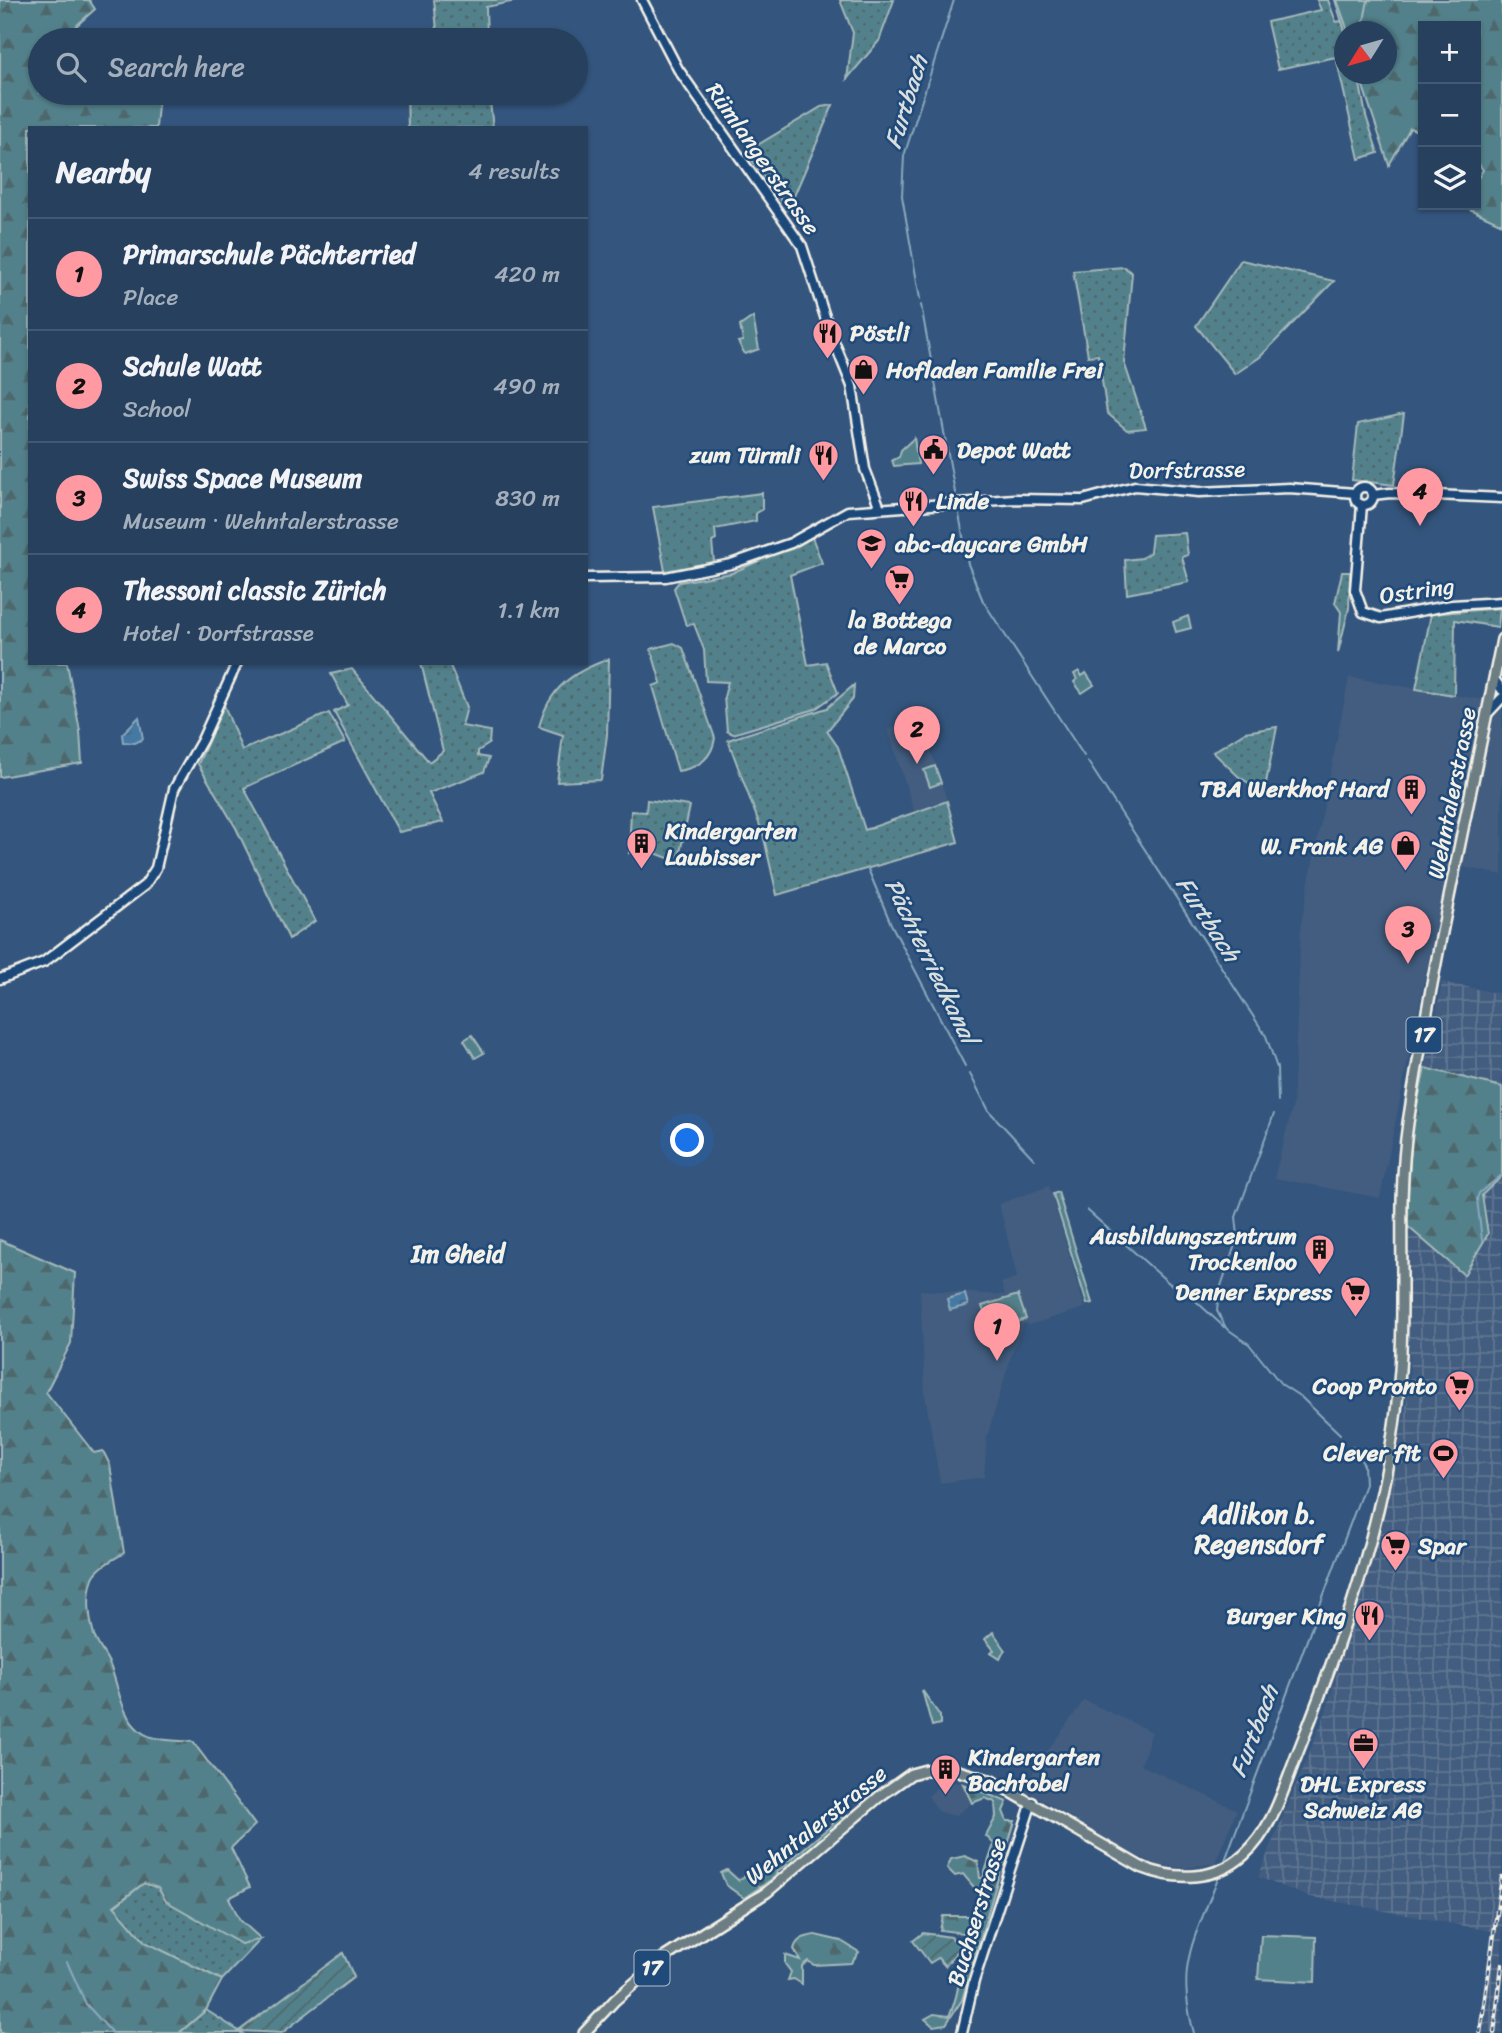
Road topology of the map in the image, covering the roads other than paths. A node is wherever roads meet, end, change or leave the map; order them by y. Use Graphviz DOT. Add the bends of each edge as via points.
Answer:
graph roads {
  1 [pos="642,0"];
  2 [pos="1354,494"];
  3 [pos="1373,495"];
  4 [pos="1502,499"];
  5 [pos="1362,505"];
  6 [pos="880,508"];
  7 [pos="588,578"];
  8 [pos="1501,602"];
  9 [pos="1502,639"];
  10 [pos="236,665"];
  11 [pos="1494,679"];
  12 [pos="1502,690"];
  13 [pos="1502,698"];
  14 [pos="1487,714"];
  15 [pos="0,979"];
  16 [pos="1032,1802"];
  17 [pos="584,2033"];
  18 [pos="962,2033"];
  1 -- 6 [label="street, Rümlangerstrasse" via="687,82 802,246 852,386 865,469"];
  2 -- 3 [label="street" via="1364,487"];
  2 -- 5 [label="street"];
  2 -- 6 [label="street, Dorfstrasse" via="1289,488 1199,492 1135,486 1083,500 1014,499"];
  3 -- 4 [label="street"];
  3 -- 5 [label="street" via="1370,503"];
  5 -- 8 [label="street, Ostring" via="1356,590 1363,612 1381,618 1452,604"];
  6 -- 7 [label="street, Dorfstrasse" via="848,511 791,543 691,573"];
  9 -- 11 [label="main road, Wehntalerstrasse / 17"];
  10 -- 15 [label="street" via="174,789 156,867 145,886 44,962"];
  11 -- 12 [label="street"];
  11 -- 14 [label="main road, Wehntalerstrasse / 17"];
  13 -- 14 [label="street"];
  14 -- 16 [label="main road, Wehntalerstrasse / 17" via="1408,1126 1400,1213 1400,1371 1379,1507 1323,1687 1268,1823 1234,1863 1203,1875 1177,1877 1141,1867"];
  16 -- 17 [label="main road, Wehntalerstrasse / 17" via="992,1781 948,1768 925,1770 896,1783 785,1879 665,1957"];
  16 -- 18 [label="street, Buchserstrasse" via="972,1987"];
}
